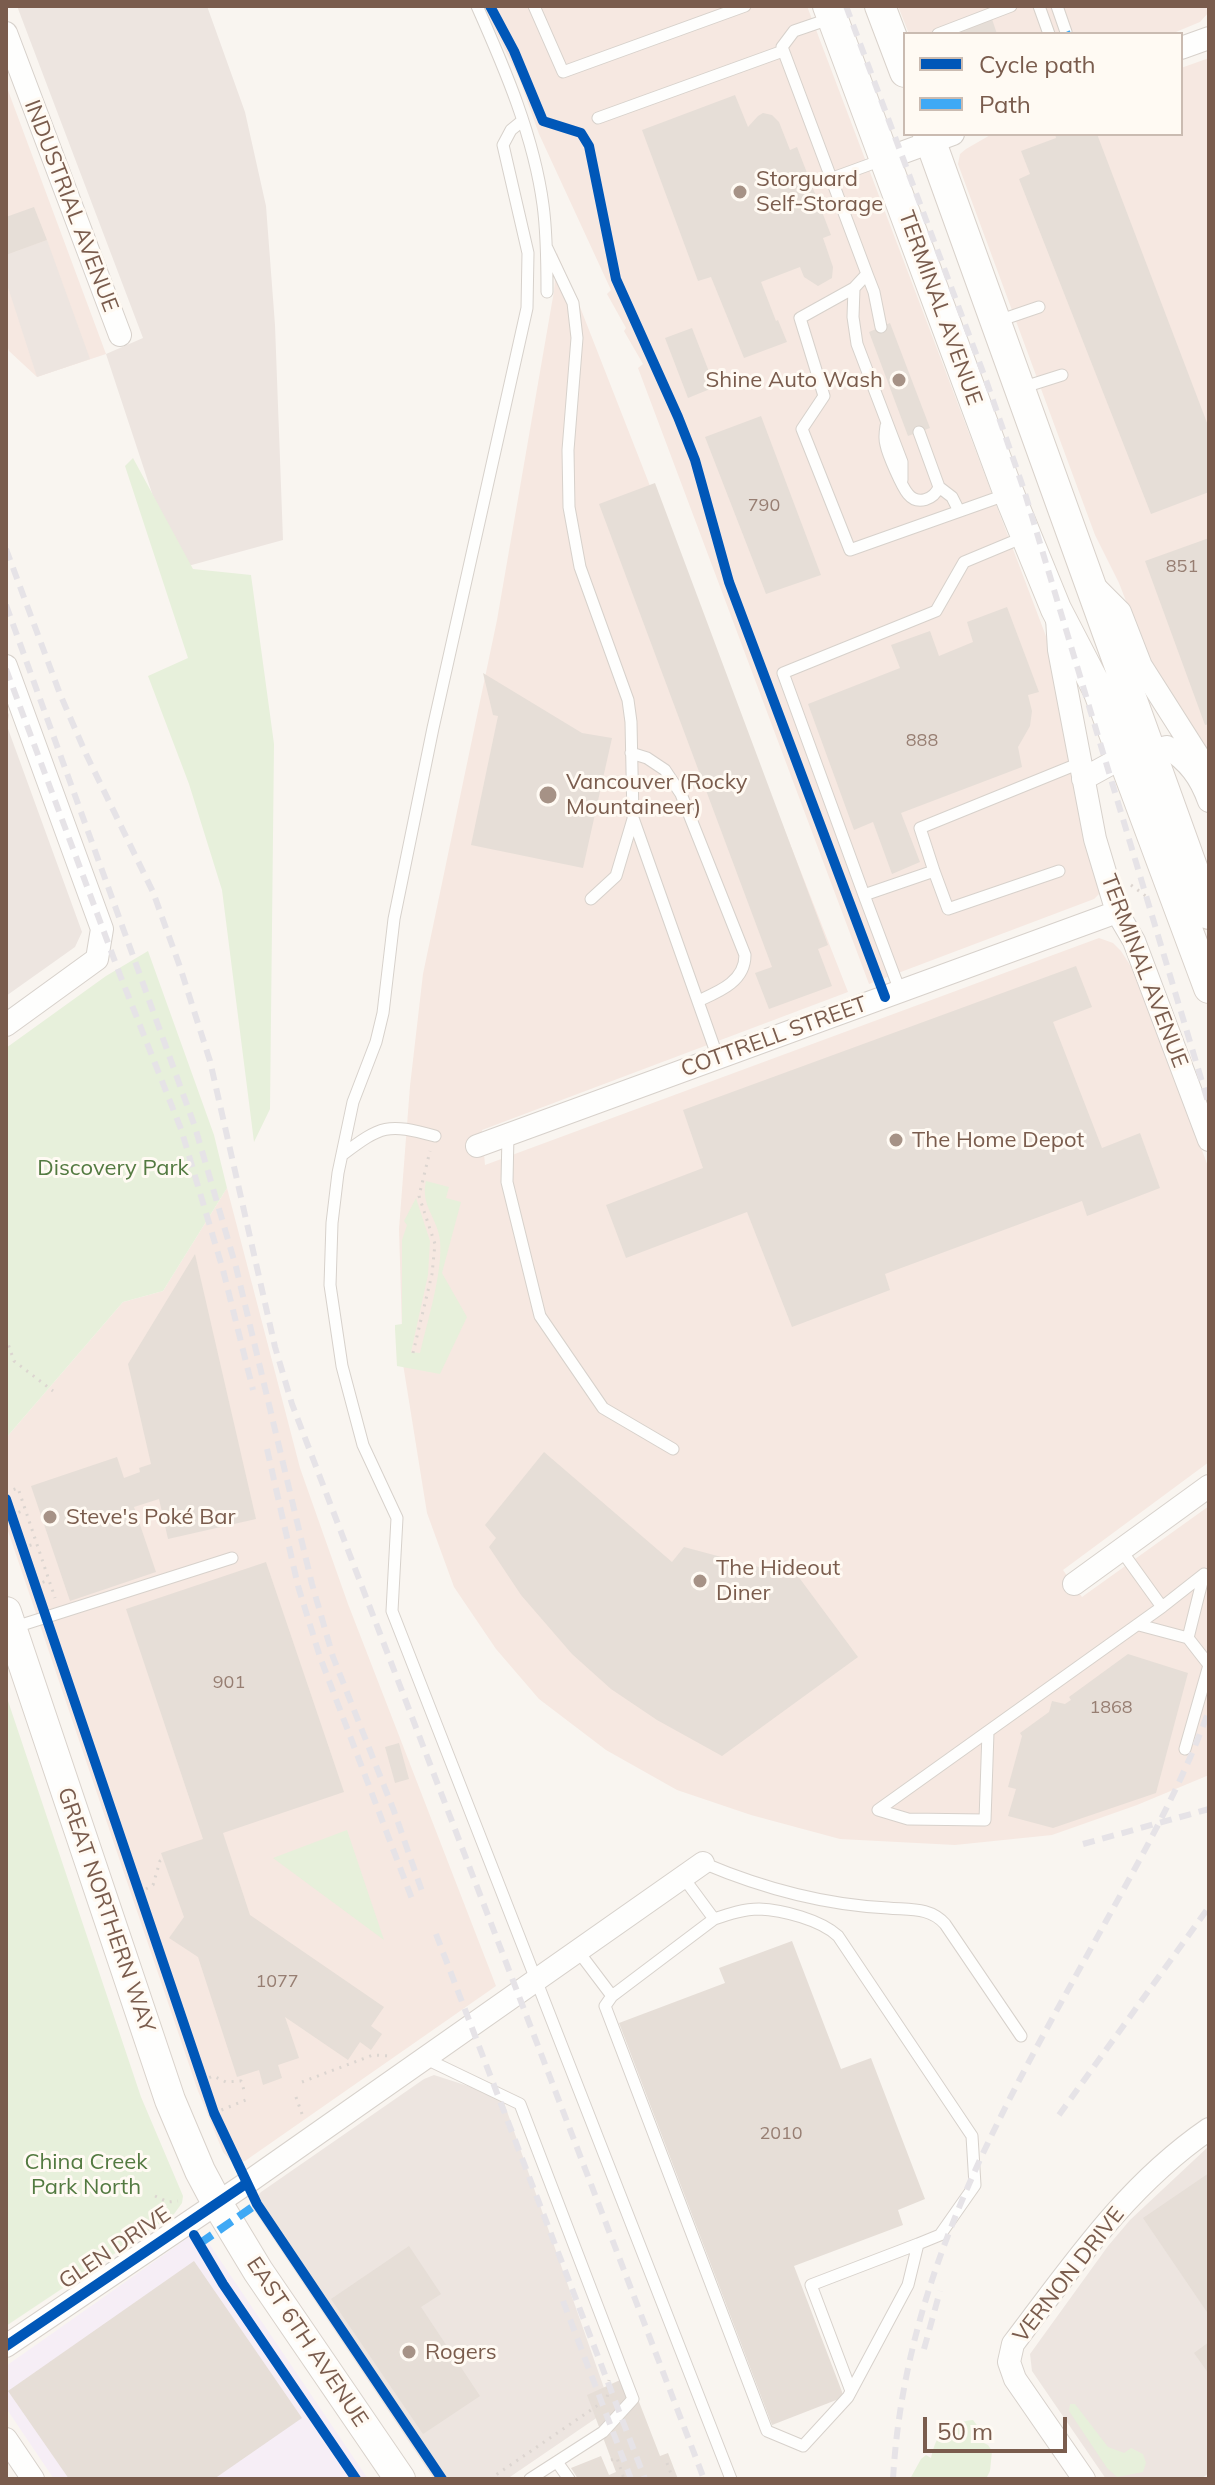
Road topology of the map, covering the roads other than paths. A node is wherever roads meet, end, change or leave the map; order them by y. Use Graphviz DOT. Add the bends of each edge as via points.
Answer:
graph roads {
  1 [pos="477,6"];
  2 [pos="534,6"];
  3 [pos="745,6"];
  4 [pos="880,6"];
  5 [pos="1011,6"];
  6 [pos="1039,6"];
  7 [pos="1057,6"];
  8 [pos="830,12"];
  9 [pos="943,32"];
  10 [pos="1048,32"];
  11 [pos="1066,32"];
  12 [pos="7,38"];
  13 [pos="1209,38"];
  14 [pos="1183,47"];
  15 [pos="783,51"];
  16 [pos="903,61"];
  17 [pos="598,118"];
  18 [pos="522,121"];
  19 [pos="937,137"];
  20 [pos="885,159"];
  21 [pos="830,179"];
  22 [pos="547,248"];
  23 [pos="867,274"];
  24 [pos="854,288"];
  25 [pos="547,292"];
  26 [pos="1039,307"];
  27 [pos="996,322"];
  28 [pos="881,327"];
  29 [pos="120,335"];
  30 [pos="1062,375"];
  31 [pos="1020,388"];
  32 [pos="919,432"];
  33 [pos="939,487"];
  34 [pos="1009,494"];
  35 [pos="959,511"];
  36 [pos="1026,536"];
  37 [pos="1089,581"];
  38 [pos="1056,609"];
  39 [pos="6,666"];
  40 [pos="631,753"];
  41 [pos="1136,754"];
  42 [pos="1082,771"];
  43 [pos="1209,773"];
  44 [pos="1209,801"];
  45 [pos="633,818"];
  46 [pos="934,871"];
  47 [pos="1059,871"];
  48 [pos="864,895"];
  49 [pos="591,899"];
  50 [pos="1117,912"];
  51 [pos="1209,914"];
  52 [pos="1209,988"];
  53 [pos="900,991"];
  54 [pos="698,1001"];
  55 [pos="6,1025"];
  56 [pos="718,1058"];
  57 [pos="508,1134"];
  58 [pos="435,1136"];
  59 [pos="1209,1140"];
  60 [pos="477,1146"];
  61 [pos="342,1155"];
  62 [pos="673,1449"];
  63 [pos="1209,1486"];
  64 [pos="1121,1550"];
  65 [pos="232,1558"];
  66 [pos="1074,1584"];
  67 [pos="1162,1607"];
  68 [pos="9,1620"];
  69 [pos="1139,1625"];
  70 [pos="1188,1638"];
  71 [pos="988,1732"];
  72 [pos="1185,1749"];
  73 [pos="703,1863"];
  74 [pos="683,1877"];
  75 [pos="714,1919"];
  76 [pos="578,1951"];
  77 [pos="536,1979"];
  78 [pos="612,1996"];
  79 [pos="1021,2036"];
  80 [pos="422,2057"];
  81 [pos="1209,2129"];
  82 [pos="217,2203"];
  83 [pos="918,2244"];
  84 [pos="6,2346"];
  85 [pos="851,2391"];
  86 [pos="6,2439"];
  87 [pos="557,2462"];
  88 [pos="33,2479"];
  89 [pos="400,2479"];
  90 [pos="530,2479"];
  91 [pos="569,2479"];
  92 [pos="731,2479"];
  93 [pos="1084,2479"];
  1 -- 18 [label="lane"];
  2 -- 3 [label="lane" via="563,72"];
  4 -- 16 [label="main road"];
  5 -- 9 [label="lane"];
  6 -- 10 [label="lane"];
  7 -- 11 [label="lane"];
  8 -- 15 [label="lane" via="794,31"];
  8 -- 20 [label="main road, TERMINAL AVENUE"];
  12 -- 29 [label="street, INDUSTRIAL AVENUE"];
  13 -- 14 [label="street"];
  15 -- 17 [label="lane"];
  15 -- 21 [label="lane"];
  18 -- 22 [label="lane"];
  18 -- 61 [label="lane" via="503,145 528,253 527,308 433,728 394,919 383,1013 353,1102"];
  19 -- 20 [label="street"];
  19 -- 27 [label="main road, TERMINAL AVENUE"];
  20 -- 21 [label="lane"];
  20 -- 34 [label="main road, TERMINAL AVENUE"];
  21 -- 23 [label="lane"];
  22 -- 25 [label="lane"];
  22 -- 40 [label="lane" via="573,303 577,338 569,507 580,567 628,700"];
  23 -- 24 [label="lane"];
  23 -- 28 [label="lane"];
  24 -- 33 [label="lane" via="857,344 886,425 884,442 908,494 929,499"];
  24 -- 35 [label="lane" via="800,318 824,396 802,429 850,550"];
  26 -- 27 [label="lane"];
  27 -- 31 [label="main road, TERMINAL AVENUE"];
  30 -- 31 [label="lane"];
  31 -- 37 [label="main road, TERMINAL AVENUE"];
  32 -- 33 [label="lane"];
  33 -- 35 [label="lane"];
  34 -- 35 [label="lane"];
  34 -- 36 [label="main road, TERMINAL AVENUE"];
  36 -- 38 [label="main road, TERMINAL AVENUE"];
  36 -- 48 [label="lane" via="964,562 936,611 783,673"];
  37 -- 41 [label="main road, TERMINAL AVENUE"];
  37 -- 43 [label="street, TERMINAL AVENUE" via="1120,612 1141,666"];
  38 -- 41 [label="main road, TERMINAL AVENUE"];
  38 -- 42 [label="street, TERMINAL AVENUE"];
  39 -- 55 [label="street" via="102,929 97,959"];
  40 -- 45 [label="lane"];
  40 -- 54 [label="lane" via="665,770 681,794 745,955 733,983"];
  41 -- 42 [label="street"];
  41 -- 44 [label="street" via="1167,747 1195,771"];
  41 -- 51 [label="main road, TERMINAL AVENUE"];
  41 -- 52 [label="main road, TERMINAL AVENUE"];
  42 -- 46 [label="lane" via="920,828"];
  42 -- 50 [label="street, TERMINAL AVENUE"];
  45 -- 49 [label="lane" via="616,876"];
  45 -- 54 [label="lane"];
  46 -- 47 [label="lane" via="948,909"];
  46 -- 48 [label="lane"];
  48 -- 53 [label="lane"];
  50 -- 53 [label="street, COTTRELL STREET"];
  50 -- 59 [label="street, TERMINAL AVENUE" via="1134,941"];
  53 -- 56 [label="street, COTTRELL STREET"];
  54 -- 56 [label="lane"];
  56 -- 57 [label="street, COTTRELL STREET"];
  57 -- 60 [label="street, COTTRELL STREET"];
  57 -- 62 [label="lane" via="507,1182 540,1316 603,1408"];
  58 -- 61 [label="lane" via="388,1128"];
  61 -- 77 [label="lane" via="330,1285 342,1366 363,1445 397,1518 392,1611"];
  63 -- 64 [label="street"];
  64 -- 66 [label="street"];
  64 -- 67 [label="lane"];
  65 -- 68 [label="lane" via="60,1613"];
  67 -- 69 [label="lane"];
  67 -- 70 [label="lane" via="1204,1574"];
  68 -- 82 [label="main road, GREAT NORTHERN WAY" via="170,2100"];
  69 -- 70 [label="lane"];
  69 -- 71 [label="lane"];
  70 -- 72 [label="lane" via="1209,1665"];
  71 -- 71 [label="lane" via="952,1758 878,1810 908,1819 985,1820"];
  73 -- 74 [label="street, GLEN DRIVE"];
  73 -- 79 [label="lane" via="817,1899 936,1914"];
  74 -- 75 [label="lane"];
  74 -- 76 [label="street, GLEN DRIVE"];
  75 -- 78 [label="lane"];
  75 -- 83 [label="lane" via="760,1909 826,1925 972,2136 975,2185 940,2235"];
  76 -- 77 [label="street, GLEN DRIVE"];
  76 -- 78 [label="lane"];
  77 -- 80 [label="street, GLEN DRIVE"];
  77 -- 92 [label="lane"];
  78 -- 85 [label="lane" via="605,2006 767,2431 803,2446"];
  80 -- 82 [label="street, GLEN DRIVE"];
  80 -- 87 [label="lane" via="520,2104 633,2399 603,2432"];
  81 -- 93 [label="street, VERNON DRIVE" via="1177,2151 1106,2220 1013,2344 1009,2362 1015,2379"];
  82 -- 84 [label="street, GLEN DRIVE"];
  82 -- 89 [label="main road, EAST 6TH AVENUE"];
  83 -- 85 [label="lane" via="908,2285"];
  83 -- 85 [label="lane" via="811,2285"];
  86 -- 88 [label="street"];
  87 -- 90 [label="lane"];
  87 -- 91 [label="lane"];
}
